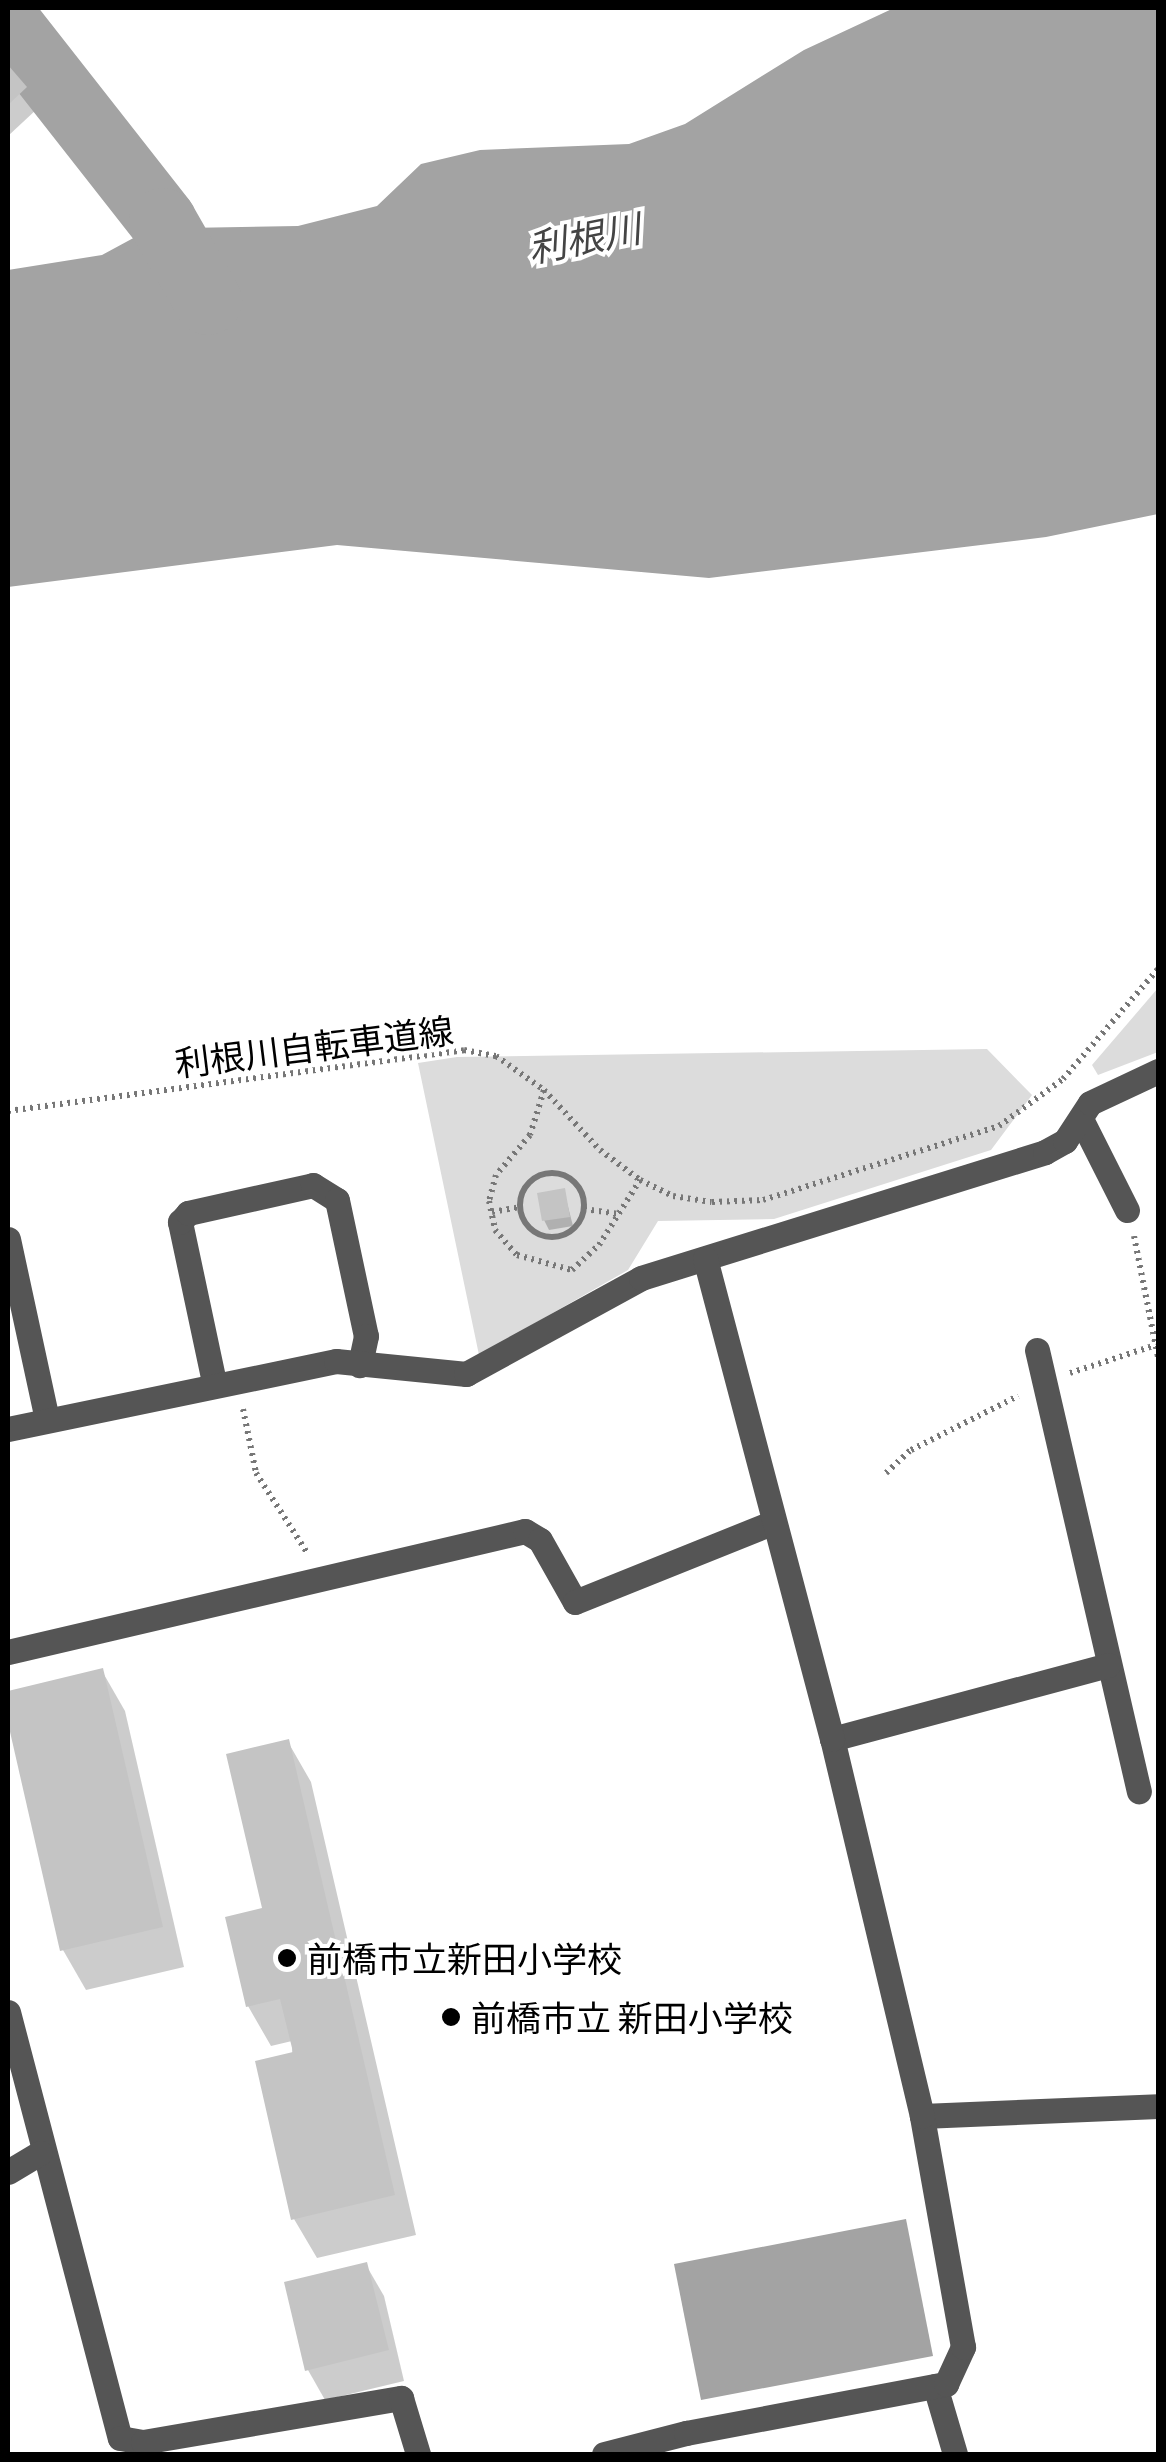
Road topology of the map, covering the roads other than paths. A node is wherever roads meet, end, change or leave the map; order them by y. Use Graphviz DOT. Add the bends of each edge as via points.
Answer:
graph roads {
  1 [pos="1158,1072"];
  2 [pos="1081,1119"];
  3 [pos="1127,1210"];
  4 [pos="8,1239"];
  5 [pos="705,1258"];
  6 [pos="1037,1350"];
  7 [pos="360,1365"];
  8 [pos="225,1380"];
  9 [pos="47,1420"];
  10 [pos="8,1429"];
  11 [pos="774,1522"];
  12 [pos="8,1652"];
  13 [pos="1108,1665"];
  14 [pos="832,1739"];
  15 [pos="1139,1792"];
  16 [pos="8,2012"];
  17 [pos="1158,2106"];
  18 [pos="922,2116"];
  19 [pos="40,2152"];
  20 [pos="8,2172"];
  21 [pos="935,2386"];
  22 [pos="122,2447"];
  23 [pos="418,2454"];
  24 [pos="604,2454"];
  25 [pos="955,2454"];
  1 -- 2 [label="street" via="1090,1103"];
  2 -- 3 [label="street"];
  2 -- 5 [label="street" via="1065,1141 1045,1152"];
  4 -- 9 [label="street"];
  5 -- 7 [label="street" via="641,1278 481,1369 448,1377"];
  5 -- 11 [label="street"];
  6 -- 13 [label="street"];
  7 -- 8 [label="street" via="336,1361"];
  7 -- 8 [label="street" via="366,1336 337,1200 312,1185 188,1213 180,1222"];
  8 -- 9 [label="street"];
  9 -- 10 [label="street"];
  11 -- 12 [label="street" via="575,1602 540,1540 525,1531"];
  11 -- 14 [label="street"];
  13 -- 14 [label="street"];
  13 -- 15 [label="street"];
  14 -- 18 [label="street"];
  16 -- 19 [label="street"];
  17 -- 18 [label="street"];
  18 -- 21 [label="street" via="963,2347 951,2380"];
  19 -- 20 [label="street"];
  19 -- 22 [label="street"];
  21 -- 24 [label="street" via="686,2432"];
  21 -- 25 [label="street"];
  22 -- 23 [label="street" via="401,2398"];
}
